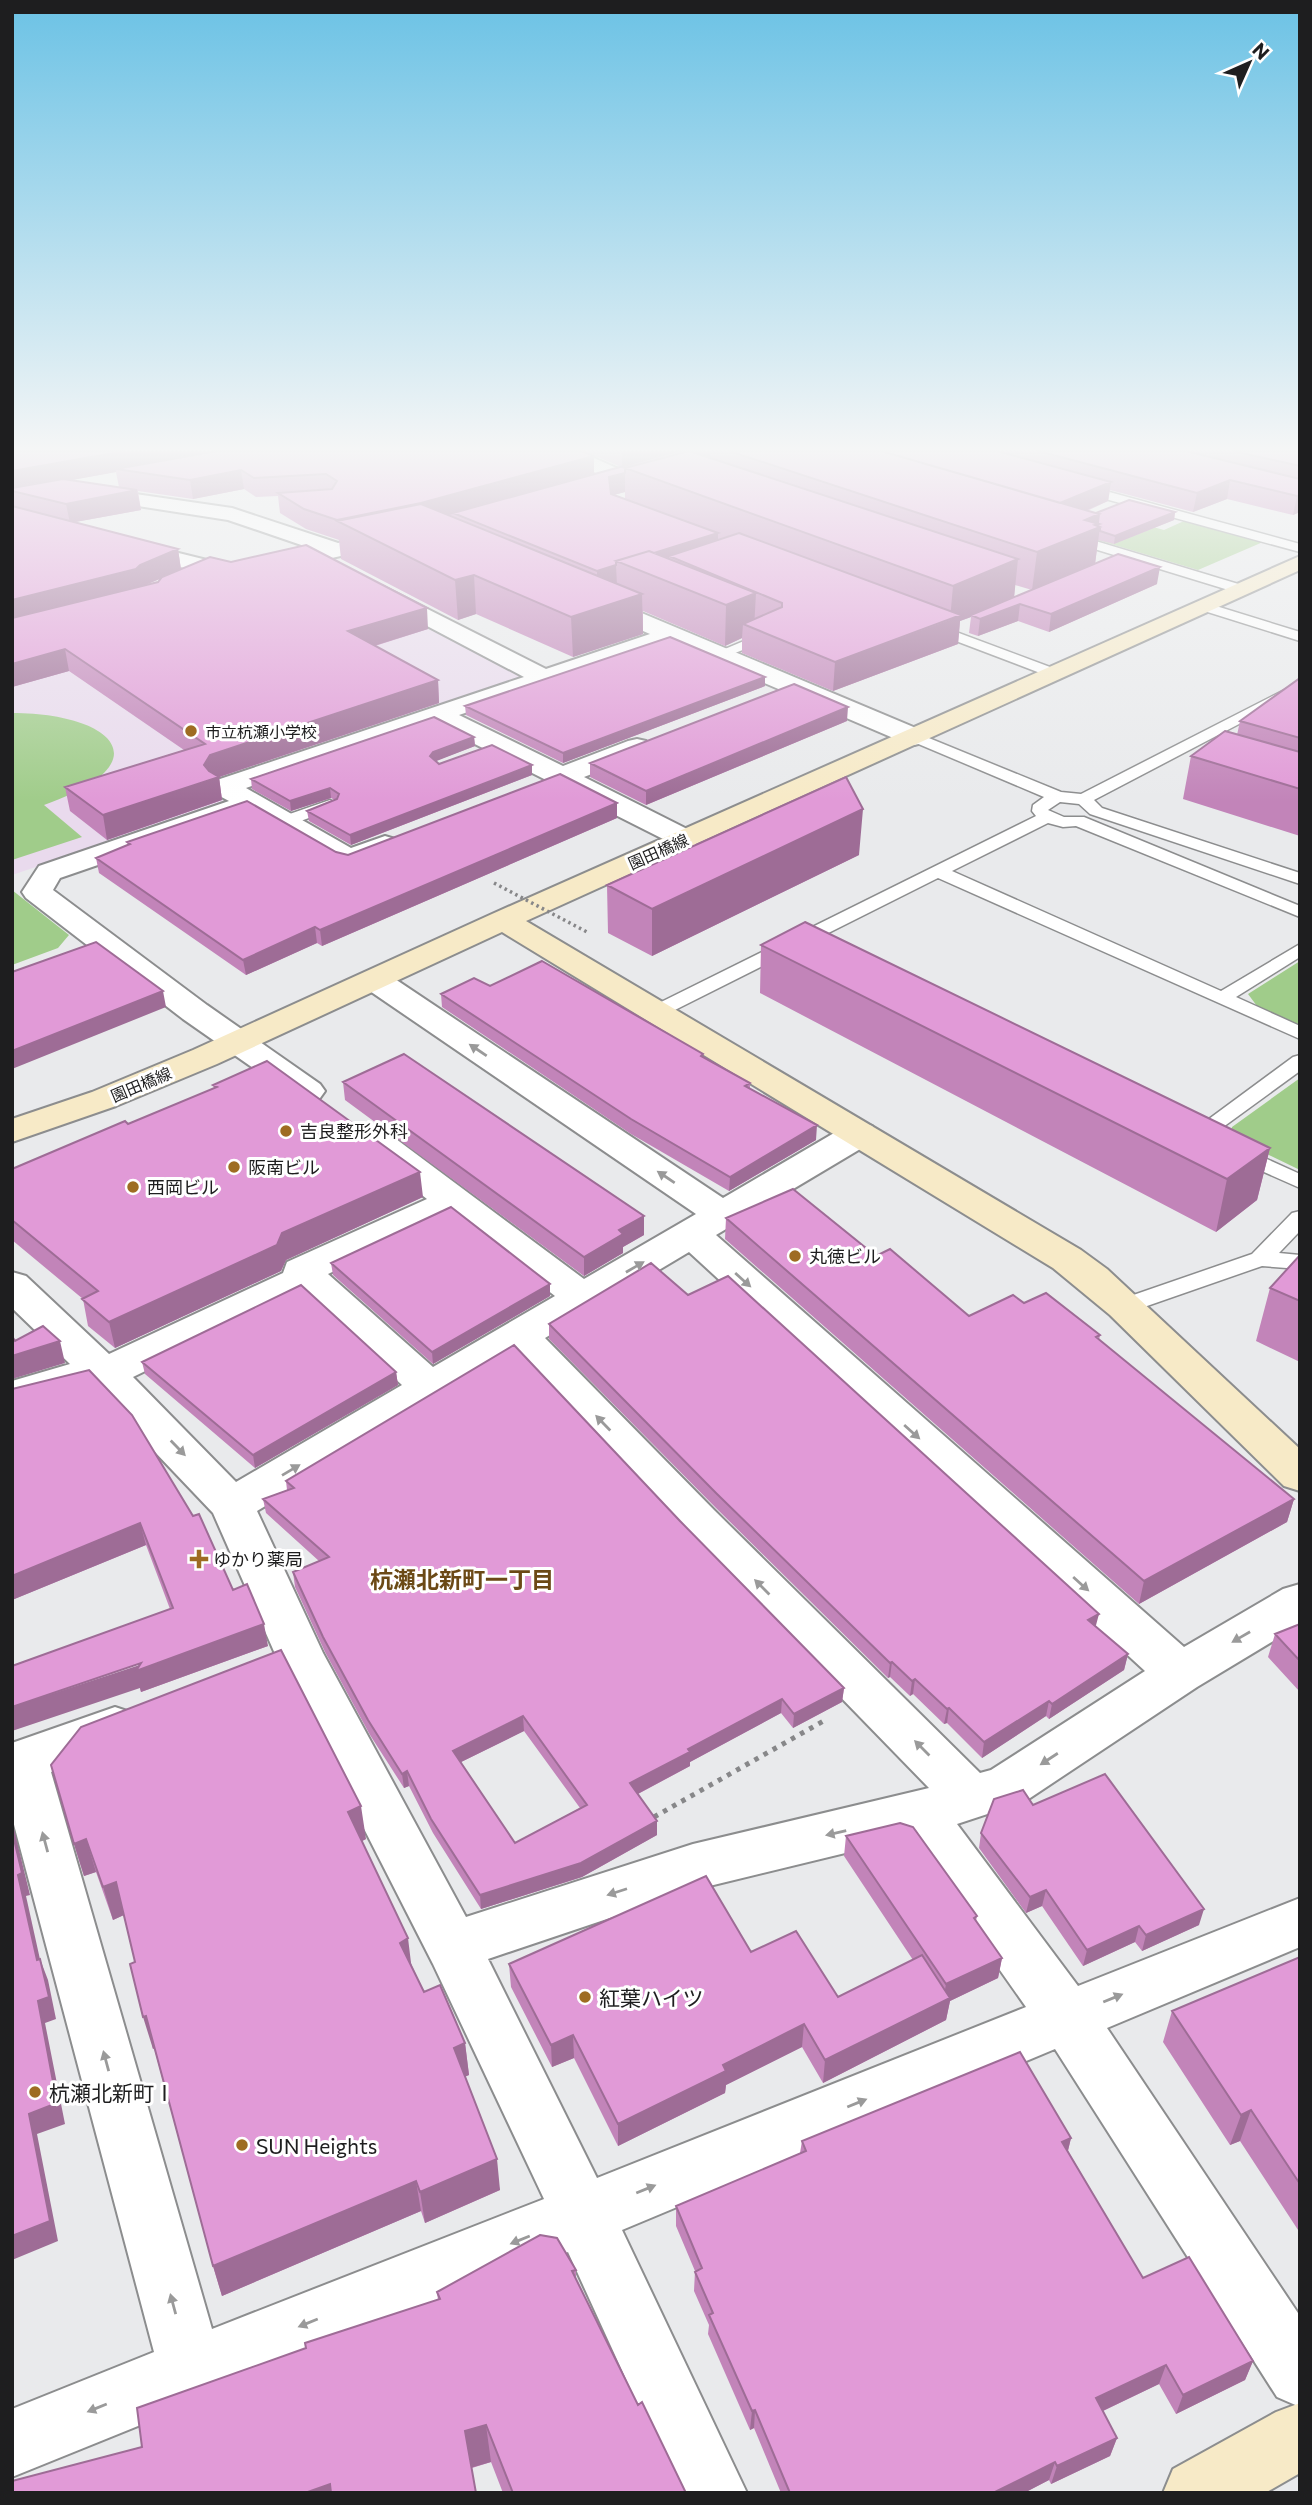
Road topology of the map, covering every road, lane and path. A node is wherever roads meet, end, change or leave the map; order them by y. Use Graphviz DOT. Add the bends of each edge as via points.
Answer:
graph roads {
  1 [pos="211,568"];
  2 [pos="253,568"];
  3 [pos="335,568"];
  4 [pos="1171,568"];
  5 [pos="1287,568"];
  6 [pos="175,583"];
  7 [pos="1240,589"];
  8 [pos="568,590"];
  9 [pos="1203,606"];
  10 [pos="748,623"];
  11 [pos="972,623"];
  12 [pos="923,624"];
  13 [pos="673,634"];
  14 [pos="948,634"];
  15 [pos="1300,637"];
  16 [pos="720,654"];
  17 [pos="1053,673"];
  18 [pos="545,678"];
  19 [pos="796,685"];
  20 [pos="1300,686"];
  21 [pos="757,701"];
  22 [pos="1269,701"];
  23 [pos="1289,707"];
  24 [pos="438,715"];
  25 [pos="666,736"];
  26 [pos="914,737"];
  27 [pos="1171,752"];
  28 [pos="1197,760"];
  29 [pos="562,776"];
  30 [pos="524,791"];
  31 [pos="1058,797"];
  32 [pos="1084,799"];
  33 [pos="250,803"];
  34 [pos="330,805"];
  35 [pos="1096,811"];
  36 [pos="1047,817"];
  37 [pos="287,821"];
  38 [pos="1078,821"];
  39 [pos="411,835"];
  40 [pos="685,839"];
  41 [pos="939,872"];
  42 [pos="1300,878"];
  43 [pos="494,883"];
  44 [pos="1300,912"];
  45 [pos="503,919"];
  46 [pos="587,932"];
  47 [pos="805,939"];
  48 [pos="1300,949"];
  49 [pos="830,951"];
  50 [pos="374,980"];
  51 [pos="1222,998"];
  52 [pos="656,1012"];
  53 [pos="1300,1033"];
  54 [pos="238,1042"];
  55 [pos="1300,1061"];
  56 [pos="12,1131"];
  57 [pos="859,1134"];
  58 [pos="1300,1182"];
  59 [pos="455,1200"];
  60 [pos="1300,1217"];
  61 [pos="708,1224"];
  62 [pos="1260,1259"];
  63 [pos="1300,1262"];
  64 [pos="304,1274"];
  65 [pos="12,1285"];
  66 [pos="583,1298"];
  67 [pos="1124,1306"];
  68 [pos="519,1336"];
  69 [pos="105,1373"];
  70 [pos="430,1387"];
  71 [pos="12,1396"];
  72 [pos="1300,1475"];
  73 [pos="233,1505"];
  74 [pos="1300,1602"];
  75 [pos="1180,1673"];
  76 [pos="869,1695"];
  77 [pos="162,1709"];
  78 [pos="18,1763"];
  79 [pos="945,1805"];
  80 [pos="646,1806"];
  81 [pos="654,1817"];
  82 [pos="693,1867"];
  83 [pos="1300,1922"];
  84 [pos="453,1946"];
  85 [pos="1067,2017"];
  86 [pos="583,2215"];
  87 [pos="191,2370"];
  88 [pos="1300,2374"];
  89 [pos="1300,2436"];
  90 [pos="12,2443"];
  91 [pos="713,2493"];
  92 [pos="1197,2493"];
  1 -- 2 [label="street"];
  1 -- 6 [label="street"];
  3 -- 18 [label="street"];
  4 -- 7 [label="lane"];
  5 -- 7 [label="street, 園田橋線"];
  7 -- 9 [label="street, 園田橋線"];
  8 -- 13 [label="street" via="604,597"];
  9 -- 15 [label="lane"];
  9 -- 17 [label="street, 園田橋線"];
  10 -- 16 [label="lane" via="773,633"];
  11 -- 14 [label="lane"];
  12 -- 14 [label="lane"];
  13 -- 16 [label="street"];
  13 -- 18 [label="street"];
  14 -- 17 [label="lane"];
  16 -- 19 [label="street"];
  17 -- 26 [label="street, 園田橋線"];
  18 -- 24 [label="street"];
  19 -- 21 [label="street"];
  19 -- 26 [label="street"];
  20 -- 22 [label="lane"];
  22 -- 23 [label="lane"];
  22 -- 27 [label="lane"];
  24 -- 29 [label="street" via="488,749"];
  24 -- 33 [label="street" via="224,787"];
  25 -- 29 [label="street"];
  26 -- 31 [label="lane"];
  26 -- 40 [label="street, 園田橋線"];
  27 -- 28 [label="lane"];
  27 -- 32 [label="lane"];
  29 -- 30 [label="street"];
  29 -- 40 [label="street"];
  31 -- 32 [label="lane"];
  31 -- 36 [label="lane" via="1041,805 1040,811"];
  32 -- 35 [label="lane"];
  33 -- 37 [label="street"];
  33 -- 54 [label="street" via="49,872 37,892 90,948"];
  34 -- 37 [label="lane"];
  35 -- 38 [label="lane"];
  35 -- 42 [label="lane"];
  36 -- 38 [label="lane"];
  36 -- 41 [label="lane"];
  37 -- 39 [label="street" via="349,859"];
  38 -- 44 [label="lane"];
  40 -- 45 [label="street, 園田橋線"];
  41 -- 47 [label="lane"];
  41 -- 51 [label="lane"];
  43 -- 46 [label="path, bridge"];
  45 -- 50 [label="street, 園田橋線"];
  45 -- 52 [label="street"];
  47 -- 49 [label="lane"];
  47 -- 52 [label="lane"];
  48 -- 51 [label="lane"];
  50 -- 54 [label="street, 園田橋線"];
  61 -- 50 [label="street, one-way"];
  51 -- 53 [label="lane"];
  52 -- 57 [label="street"];
  54 -- 56 [label="street, 園田橋線" via="104,1100"];
  54 -- 59 [label="street"];
  55 -- 58 [label="lane" via="1195,1131"];
  57 -- 61 [label="street"];
  57 -- 67 [label="street" via="1067,1259"];
  59 -- 64 [label="street"];
  59 -- 66 [label="street"];
  60 -- 62 [label="lane"];
  66 -- 61 [label="street, one-way"];
  61 -- 75 [label="street, one-way"];
  62 -- 63 [label="lane"];
  62 -- 67 [label="lane"];
  64 -- 69 [label="street"];
  64 -- 70 [label="street"];
  65 -- 69 [label="street"];
  66 -- 68 [label="street"];
  67 -- 72 [label="street"];
  68 -- 70 [label="street"];
  76 -- 68 [label="street, one-way"];
  69 -- 71 [label="street"];
  69 -- 73 [label="street, one-way"];
  73 -- 70 [label="street, one-way"];
  73 -- 84 [label="street" via="281,1663"];
  74 -- 75 [label="street, one-way"];
  75 -- 79 [label="street, one-way" via="1006,1787"];
  79 -- 76 [label="street, one-way"];
  76 -- 81 [label="path"];
  77 -- 78 [label="street"];
  87 -- 78 [label="street, one-way"];
  79 -- 82 [label="street, one-way"];
  79 -- 85 [label="street"];
  80 -- 81 [label="path"];
  81 -- 82 [label="path"];
  82 -- 84 [label="street, one-way"];
  85 -- 83 [label="street, one-way"];
  84 -- 86 [label="street"];
  86 -- 85 [label="street, one-way"];
  85 -- 88 [label="street"];
  86 -- 87 [label="street, one-way"];
  86 -- 91 [label="street"];
  87 -- 90 [label="street, one-way"];
  89 -- 92 [label="street"];
}
